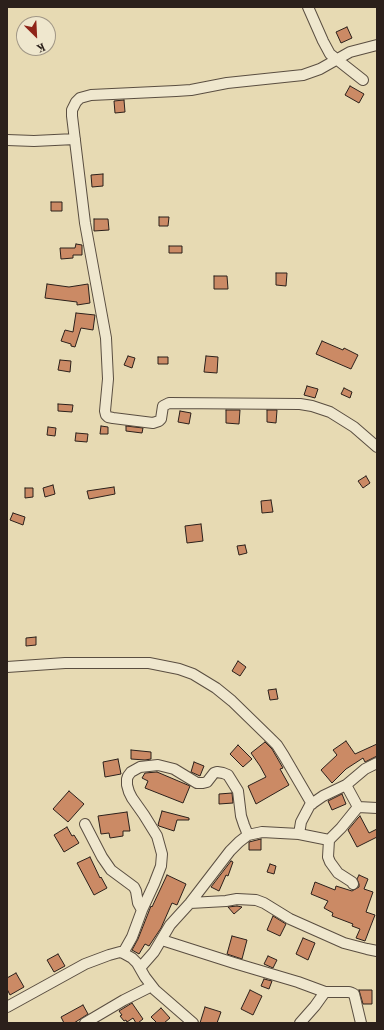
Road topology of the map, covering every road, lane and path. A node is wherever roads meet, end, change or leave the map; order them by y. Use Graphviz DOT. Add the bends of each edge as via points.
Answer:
graph roads {
  1 [pos="308,7"];
  2 [pos="377,45"];
  3 [pos="336,60"];
  4 [pos="363,80"];
  5 [pos="75,138"];
  6 [pos="7,140"];
  7 [pos="377,447"];
  8 [pos="7,667"];
  9 [pos="377,763"];
  10 [pos="346,785"];
  11 [pos="312,804"];
  12 [pos="358,807"];
  13 [pos="377,808"];
  14 [pos="85,824"];
  15 [pos="299,834"];
  16 [pos="248,835"];
  17 [pos="329,840"];
  18 [pos="353,884"];
  19 [pos="190,903"];
  20 [pos="142,910"];
  21 [pos="162,940"];
  22 [pos="377,951"];
  23 [pos="123,952"];
  24 [pos="140,968"];
  25 [pos="152,986"];
  26 [pos="325,992"];
  27 [pos="7,1007"];
  28 [pos="85,1023"];
  29 [pos="193,1023"];
  30 [pos="300,1023"];
  31 [pos="360,1023"];
  1 -- 3 [label="street" via="323,41"];
  2 -- 3 [label="street" via="350,52"];
  3 -- 4 [label="street"];
  3 -- 5 [label="street" via="303,75 176,91 85,96 76,102 72,110"];
  5 -- 6 [label="street"];
  5 -- 7 [label="street" via="85,223 106,338 106,415 153,423 160,421 163,406 169,403 300,404 330,412 354,427"];
  8 -- 11 [label="street" via="65,663 149,663 193,674 232,701 277,745"];
  9 -- 10 [label="street" via="365,769"];
  10 -- 11 [label="street"];
  10 -- 12 [label="street"];
  11 -- 15 [label="street" via="301,822"];
  12 -- 13 [label="street"];
  12 -- 17 [label="street"];
  14 -- 20 [label="street" via="111,870 134,887"];
  15 -- 16 [label="street" via="262,832"];
  15 -- 17 [label="street"];
  16 -- 19 [label="street" via="230,851"];
  16 -- 20 [label="street" via="241,816 238,791 228,775 216,772 203,784 174,769 158,766 140,767 131,772 127,779 129,792 157,836 162,854 161,866"];
  17 -- 18 [label="street" via="330,862 338,873"];
  19 -- 21 [label="street" via="170,925"];
  19 -- 22 [label="street" via="237,899 264,902 290,918 344,943"];
  20 -- 23 [label="street" via="132,937"];
  21 -- 24 [label="street"];
  21 -- 26 [label="street"];
  23 -- 24 [label="street"];
  23 -- 27 [label="street" via="85,964"];
  24 -- 25 [label="street"];
  25 -- 28 [label="street"];
  25 -- 29 [label="street"];
  26 -- 30 [label="street"];
  26 -- 31 [label="street" via="354,994"];
}
